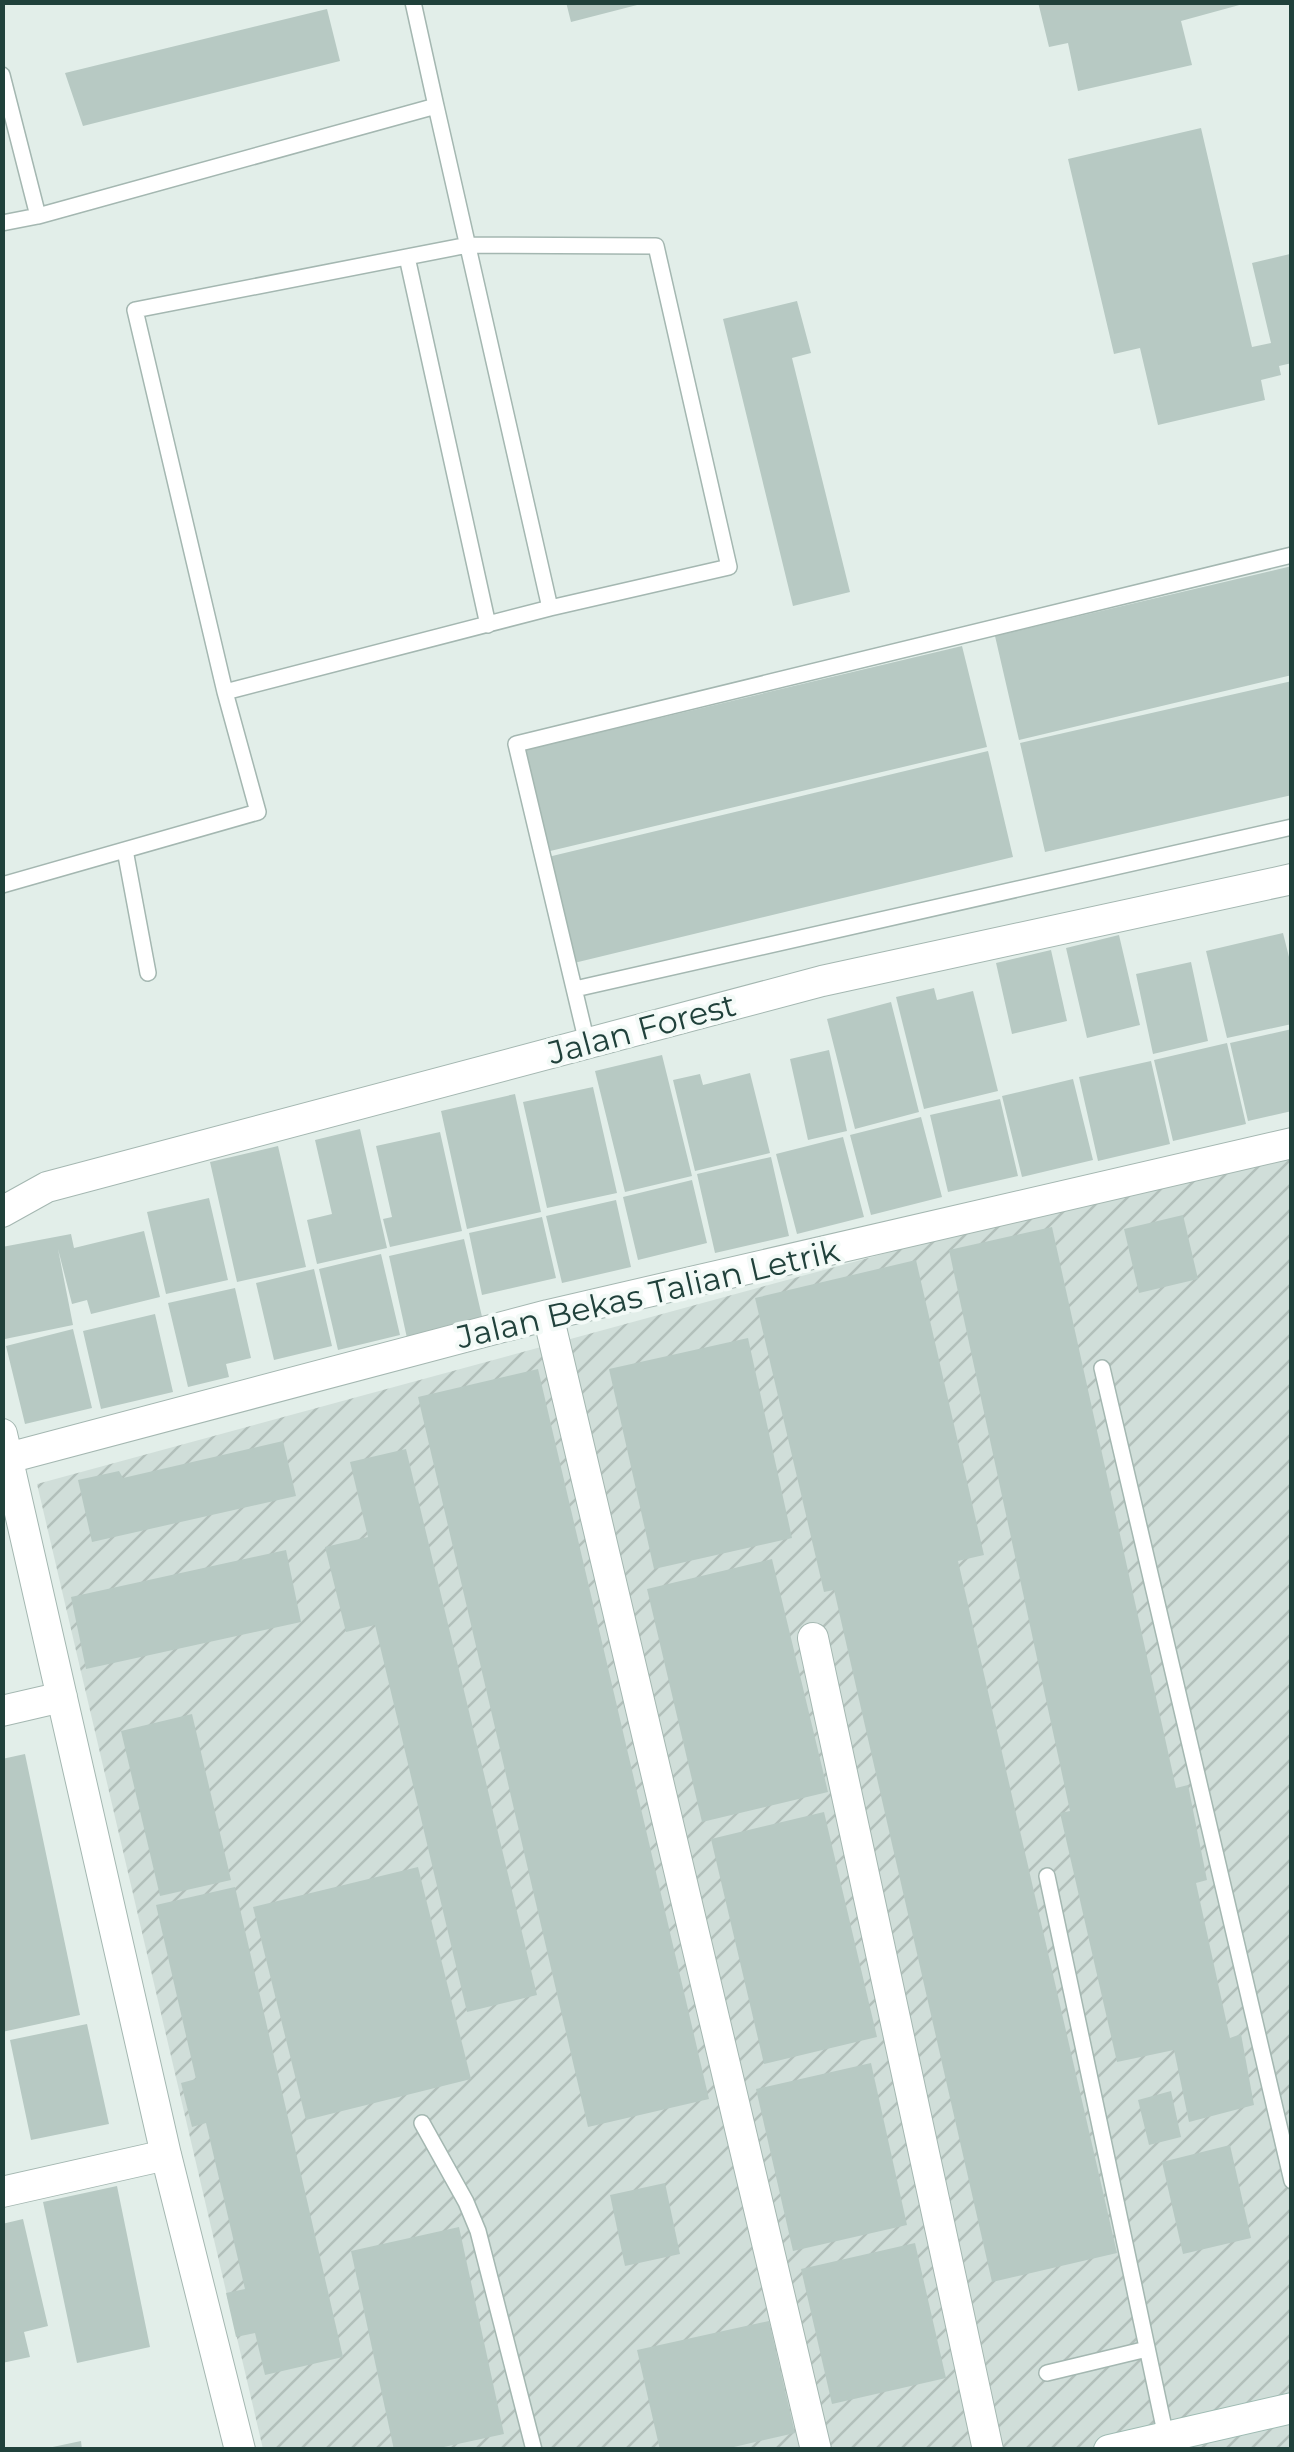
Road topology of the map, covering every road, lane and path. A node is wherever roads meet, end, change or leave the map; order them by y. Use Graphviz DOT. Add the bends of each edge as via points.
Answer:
graph roads {
  1 [pos="412,2"];
  2 [pos="2,75"];
  3 [pos="436,106"];
  4 [pos="38,216"];
  5 [pos="2,224"];
  6 [pos="468,245"];
  7 [pos="407,257"];
  8 [pos="1292,555"];
  9 [pos="550,608"];
  10 [pos="488,624"];
  11 [pos="225,692"];
  12 [pos="1292,827"];
  13 [pos="125,850"];
  14 [pos="1292,878"];
  15 [pos="2,885"];
  16 [pos="148,972"];
  17 [pos="575,989"];
  18 [pos="587,1043"];
  19 [pos="1292,1143"];
  20 [pos="2,1212"];
  21 [pos="548,1315"];
  22 [pos="1102,1368"];
  23 [pos="5,1446"];
  24 [pos="813,1638"];
  25 [pos="62,1698"];
  26 [pos="2,1711"];
  27 [pos="1047,1876"];
  28 [pos="422,2123"];
  29 [pos="166,2155"];
  30 [pos="1292,2180"];
  31 [pos="2,2192"];
  32 [pos="1147,2349"];
  33 [pos="1047,2373"];
  34 [pos="1292,2408"];
  35 [pos="1166,2437"];
  36 [pos="240,2450"];
  37 [pos="534,2450"];
  38 [pos="816,2450"];
  39 [pos="988,2450"];
  40 [pos="1109,2450"];
  1 -- 3 [label="lane"];
  2 -- 4 [label="lane"];
  3 -- 4 [label="lane"];
  3 -- 6 [label="lane"];
  4 -- 5 [label="lane"];
  6 -- 7 [label="lane"];
  6 -- 9 [label="lane"];
  6 -- 9 [label="lane" via="656,246 708,472 729,567"];
  7 -- 10 [label="lane"];
  7 -- 11 [label="lane" via="135,310"];
  8 -- 17 [label="lane" via="516,744"];
  9 -- 10 [label="lane"];
  10 -- 11 [label="lane"];
  11 -- 13 [label="lane" via="258,812"];
  12 -- 17 [label="lane"];
  13 -- 15 [label="lane"];
  13 -- 16 [label="lane"];
  14 -- 18 [label="street, Jalan Forest" via="822,980"];
  17 -- 18 [label="lane"];
  18 -- 20 [label="street, Jalan Forest" via="47,1188"];
  19 -- 21 [label="street, Jalan Bekas Talian Letrik"];
  21 -- 23 [label="street, Jalan Bekas Talian Letrik"];
  21 -- 38 [label="street"];
  22 -- 30 [label="lane"];
  23 -- 25 [label="street"];
  24 -- 39 [label="street"];
  25 -- 26 [label="street"];
  25 -- 29 [label="street"];
  27 -- 32 [label="lane"];
  28 -- 37 [label="lane" via="478,2231"];
  29 -- 31 [label="street"];
  29 -- 36 [label="street"];
  32 -- 33 [label="lane"];
  32 -- 35 [label="lane"];
  34 -- 35 [label="street"];
  35 -- 40 [label="street"];
}
